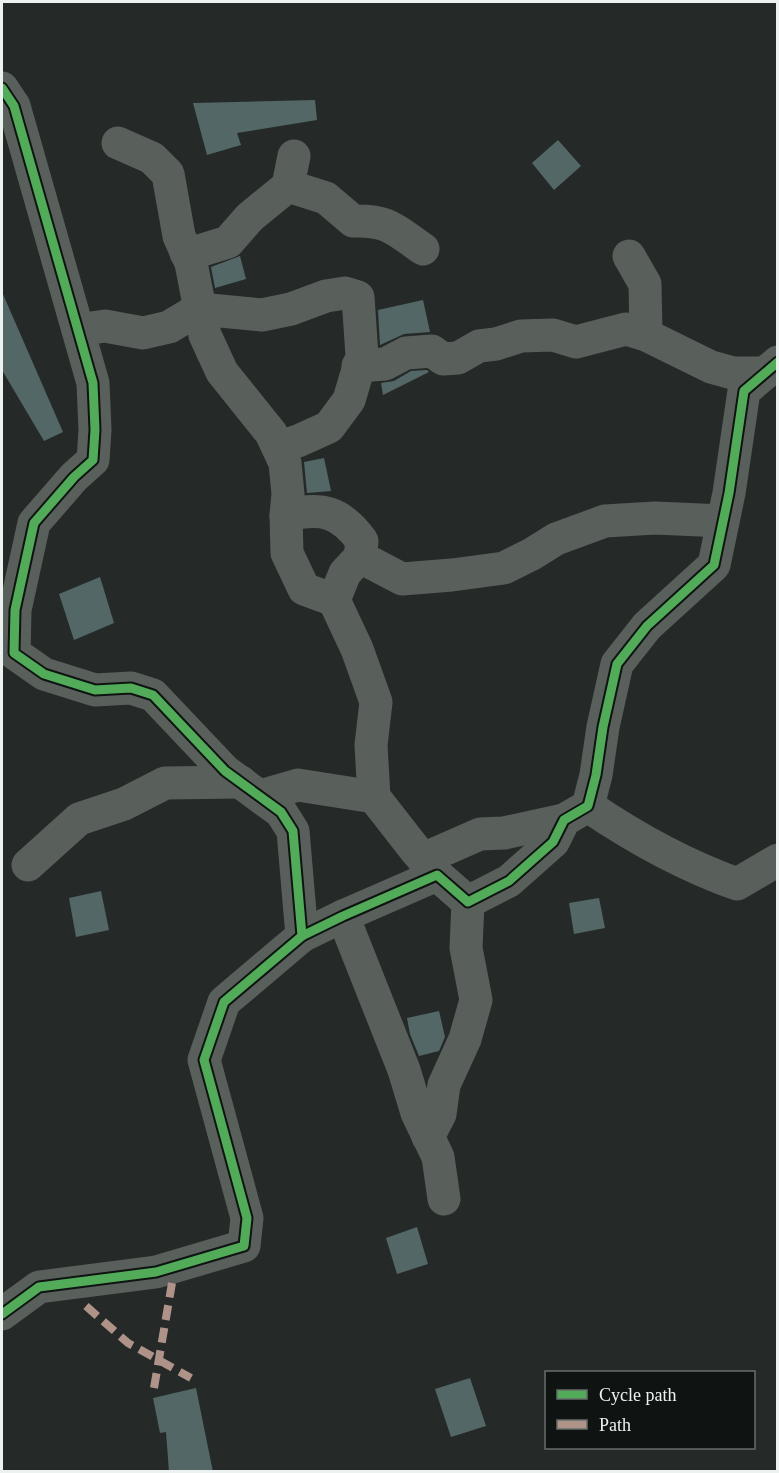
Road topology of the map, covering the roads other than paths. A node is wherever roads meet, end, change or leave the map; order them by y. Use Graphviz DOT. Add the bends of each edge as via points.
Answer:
graph roads {
  1 [pos="2,88"];
  2 [pos="118,143"];
  3 [pos="423,249"];
  4 [pos="186,253"];
  5 [pos="629,256"];
  6 [pos="199,309"];
  7 [pos="78,330"];
  8 [pos="646,335"];
  9 [pos="358,366"];
  10 [pos="771,367"];
  11 [pos="278,447"];
  12 [pos="286,515"];
  13 [pos="723,521"];
  14 [pos="34,523"];
  15 [pos="360,557"];
  16 [pos="2,564"];
  17 [pos="334,600"];
  18 [pos="251,789"];
  19 [pos="374,797"];
  20 [pos="576,813"];
  21 [pos="777,860"];
  22 [pos="28,865"];
  23 [pos="430,867"];
  24 [pos="468,902"];
  25 [pos="344,916"];
  26 [pos="302,936"];
  27 [pos="428,1137"];
  28 [pos="444,1199"];
  29 [pos="2,1314"];
  1 -- 7 [label="street" via="14,106"];
  2 -- 4 [label="street" via="152,158 168,174 179,236"];
  3 -- 4 [label="street" via="388,224 353,221 291,171 228,242"];
  4 -- 6 [label="street"];
  5 -- 8 [label="street" via="645,284"];
  6 -- 7 [label="street" via="169,327 143,333 105,326"];
  6 -- 9 [label="street" via="262,315 326,296 345,293 358,297 362,356"];
  6 -- 11 [label="street" via="205,335 222,372"];
  7 -- 14 [label="street" via="93,383 93,460"];
  8 -- 9 [label="street" via="626,329 576,342 553,335 521,336 478,346 458,358 442,359 432,351 406,353 385,364"];
  8 -- 10 [label="street" via="711,367 734,373"];
  9 -- 11 [label="street" via="349,400 329,426"];
  10 -- 13 [label="street" via="744,391"];
  11 -- 12 [label="street" via="285,463"];
  12 -- 15 [label="street" via="309,510 332,515 350,525 362,541"];
  12 -- 17 [label="street" via="287,553 303,589"];
  13 -- 15 [label="street" via="605,521 556,539 504,568 452,575 402,579"];
  13 -- 20 [label="street" via="714,565 647,626 617,664 596,775"];
  14 -- 16 [label="street"];
  14 -- 18 [label="street" via="15,610 14,653 44,674 95,690 131,688 153,695 225,771"];
  15 -- 17 [label="street" via="345,573"];
  17 -- 19 [label="street" via="376,702 371,745"];
  18 -- 19 [label="street" via="298,785"];
  18 -- 22 [label="street" via="165,783 124,804 79,819"];
  18 -- 26 [label="street" via="281,812 293,831"];
  19 -- 23 [label="street"];
  20 -- 21 [label="street" via="622,829 685,863 737,884"];
  20 -- 23 [label="street" via="504,833 480,834"];
  20 -- 24 [label="street" via="553,842 509,881"];
  23 -- 24 [label="street"];
  23 -- 25 [label="street"];
  24 -- 27 [label="street" via="466,948 476,1000 465,1039 444,1085 440,1114"];
  25 -- 26 [label="street"];
  25 -- 27 [label="street"];
  26 -- 29 [label="street" via="224,1002 204,1060 247,1218 244,1246 156,1272 39,1287"];
  27 -- 28 [label="street" via="438,1157"];
}
